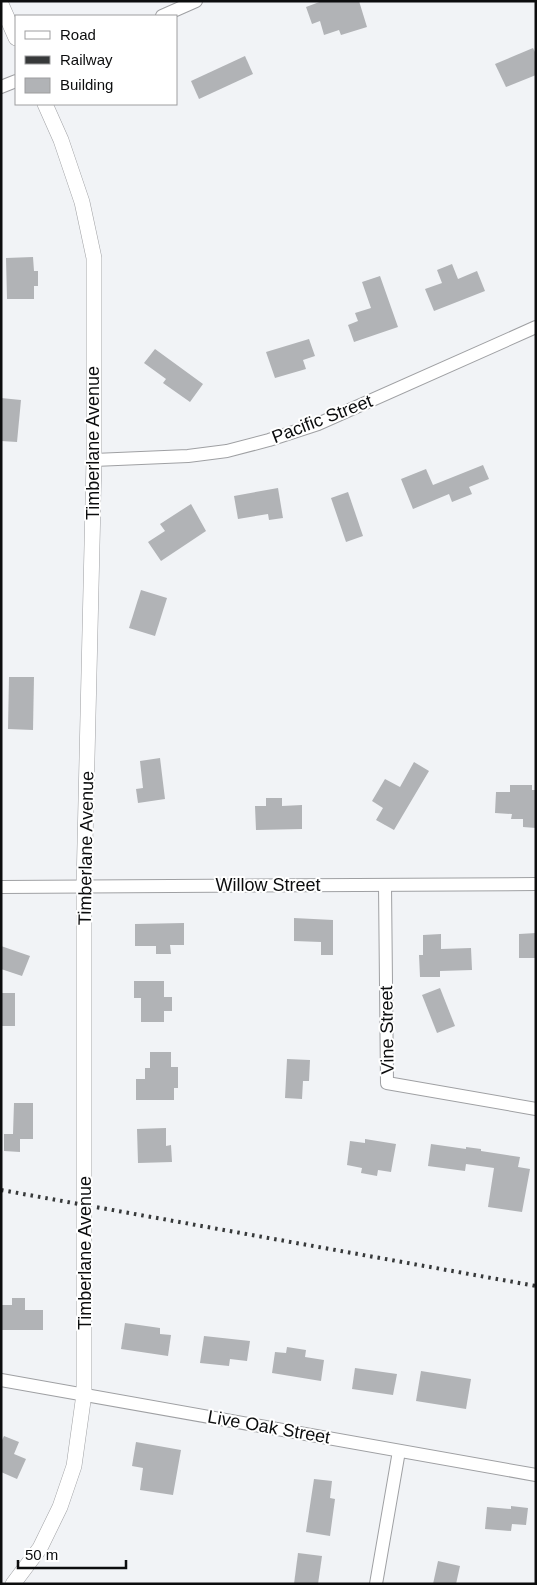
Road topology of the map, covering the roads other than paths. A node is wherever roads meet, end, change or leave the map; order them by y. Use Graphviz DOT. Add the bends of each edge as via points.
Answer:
graph roads {
  1 [pos="196,1"];
  2 [pos="1,4"];
  3 [pos="164,15"];
  4 [pos="15,36"];
  5 [pos="15,81"];
  6 [pos="1,87"];
  7 [pos="45,105"];
  8 [pos="536,327"];
  9 [pos="94,460"];
  10 [pos="536,884"];
  11 [pos="385,885"];
  12 [pos="84,886"];
  13 [pos="1,887"];
  14 [pos="536,1109"];
  15 [pos="1,1380"];
  16 [pos="84,1394"];
  17 [pos="399,1451"];
  18 [pos="536,1475"];
  19 [pos="13,1584"];
  20 [pos="376,1584"];
  1 -- 3 [label="street"];
  2 -- 4 [label="street"];
  5 -- 6 [label="street"];
  7 -- 9 [label="street, Timberlane Avenue" via="82,202 94,258"];
  8 -- 9 [label="street, Pacific Street" via="318,424 269,440 227,451 188,456"];
  9 -- 12 [label="street, Timberlane Avenue"];
  10 -- 11 [label="street, Willow Street"];
  11 -- 12 [label="street, Willow Street"];
  11 -- 14 [label="street, Vine Street" via="388,1083"];
  12 -- 13 [label="street, Willow Street"];
  12 -- 16 [label="street, Timberlane Avenue"];
  15 -- 16 [label="street, Live Oak Street"];
  16 -- 17 [label="street, Live Oak Street"];
  16 -- 19 [label="street, Timberlane Avenue" via="74,1466 60,1507 40,1548"];
  17 -- 18 [label="street, Live Oak Street"];
  17 -- 20 [label="street"];
}
